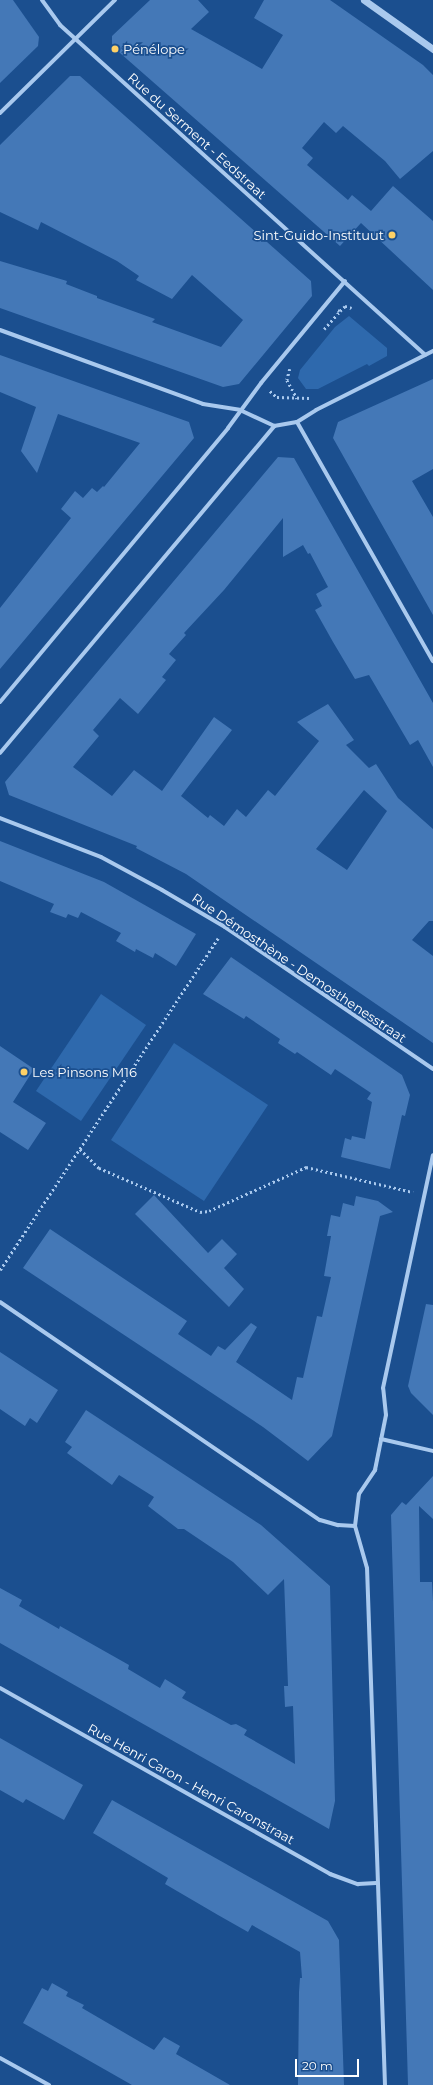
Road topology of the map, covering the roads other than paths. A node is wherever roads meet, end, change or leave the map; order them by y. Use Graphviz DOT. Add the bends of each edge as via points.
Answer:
graph roads {
  1 [pos="42,0"];
  2 [pos="115,0"];
  3 [pos="364,0"];
  4 [pos="76,40"];
  5 [pos="433,49"];
  6 [pos="0,114"];
  7 [pos="345,282"];
  8 [pos="0,330"];
  9 [pos="433,351"];
  10 [pos="425,355"];
  11 [pos="240,410"];
  12 [pos="297,422"];
  13 [pos="274,426"];
  14 [pos="433,661"];
  15 [pos="0,702"];
  16 [pos="0,753"];
  17 [pos="0,818"];
  18 [pos="433,1069"];
  19 [pos="433,1154"];
  20 [pos="0,1302"];
  21 [pos="381,1439"];
  22 [pos="433,1451"];
  23 [pos="355,1526"];
  24 [pos="0,1688"];
  25 [pos="376,1883"];
  26 [pos="0,2058"];
  27 [pos="49,2085"];
  28 [pos="385,2085"];
  1 -- 4 [label="street, Rue du Serment - Eedstraat" via="60,25"];
  2 -- 4 [label="street"];
  3 -- 5 [label="street"];
  4 -- 6 [label="street"];
  4 -- 7 [label="street, Rue du Serment - Eedstraat"];
  7 -- 10 [label="street, Rue du Serment - Eedstraat"];
  7 -- 11 [label="street"];
  8 -- 11 [label="street" via="203,404"];
  9 -- 10 [label="street"];
  10 -- 12 [label="street"];
  11 -- 13 [label="street"];
  11 -- 15 [label="street" via="228,428"];
  12 -- 13 [label="street"];
  12 -- 14 [label="street"];
  13 -- 16 [label="street"];
  17 -- 18 [label="street, Rue Démosthène - Demosthenesstraat" via="101,857 225,927"];
  19 -- 21 [label="street" via="383,1388 386,1415"];
  20 -- 23 [label="street" via="320,1520"];
  21 -- 22 [label="street"];
  21 -- 23 [label="street" via="375,1470 359,1494"];
  23 -- 25 [label="street" via="367,1568"];
  24 -- 25 [label="street, Rue Henri Caron - Henri Caronstraat" via="330,1874 358,1884"];
  25 -- 28 [label="street"];
  26 -- 27 [label="street"];
}
